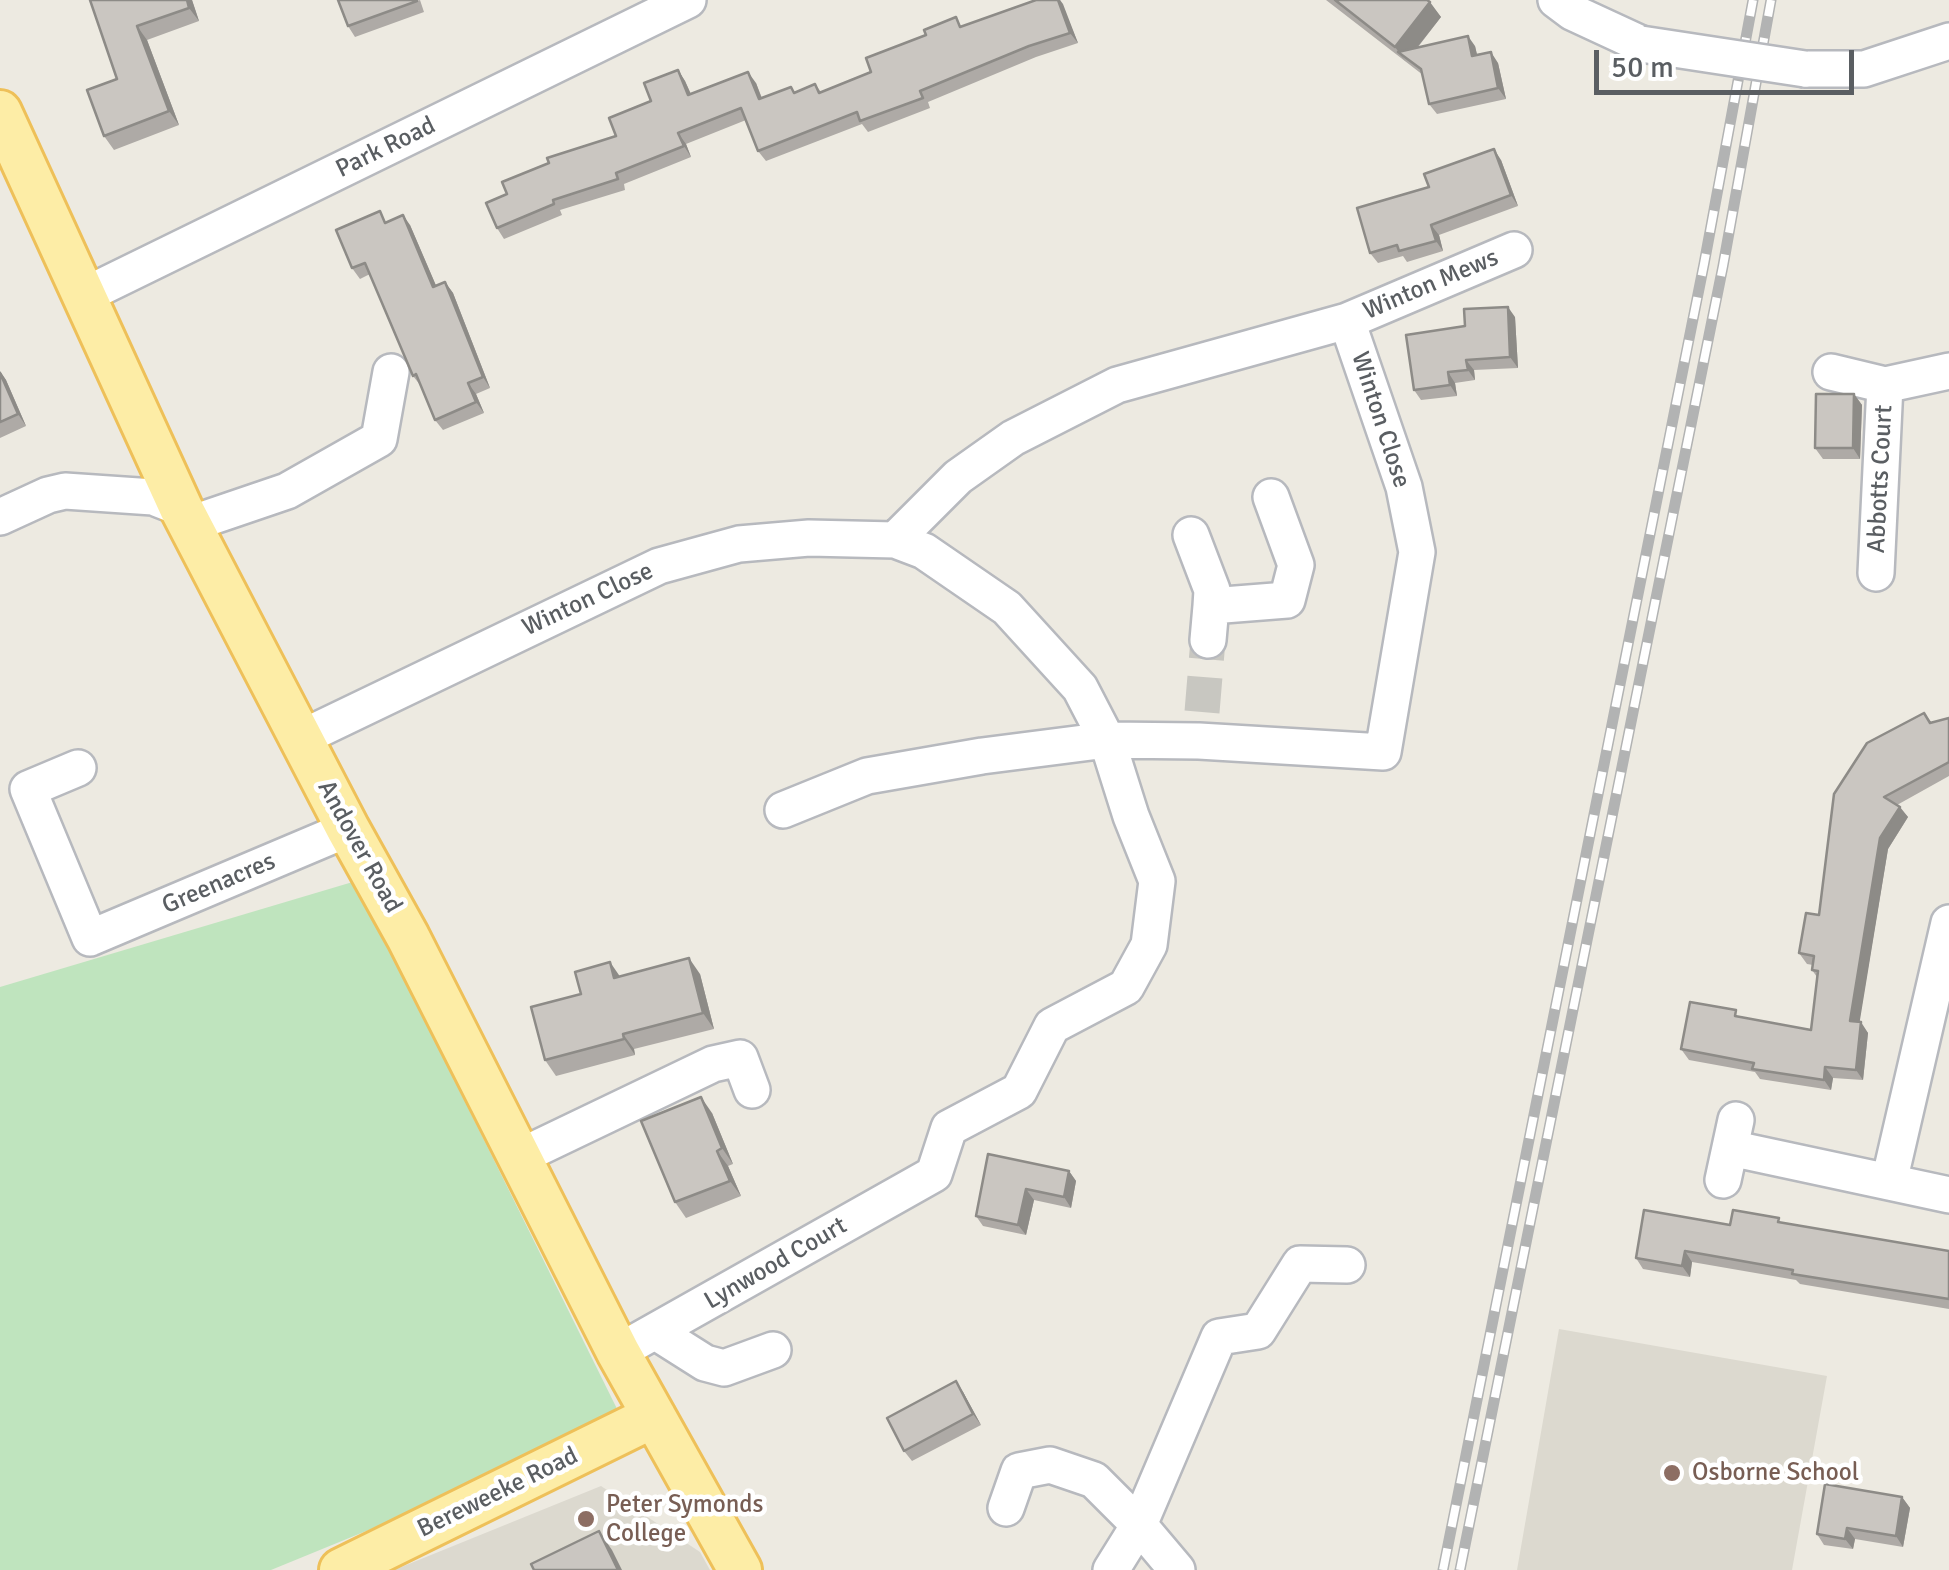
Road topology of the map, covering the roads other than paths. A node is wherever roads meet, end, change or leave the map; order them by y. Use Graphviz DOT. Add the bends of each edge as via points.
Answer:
graph roads {
  1 [pos="688,0"];
  2 [pos="1556,0"];
  3 [pos="1949,41"];
  4 [pos="0,112"];
  5 [pos="1514,250"];
  6 [pos="83,296"];
  7 [pos="1347,321"];
  8 [pos="1949,371"];
  9 [pos="391,372"];
  10 [pos="1832,372"];
  11 [pos="1886,385"];
  12 [pos="1271,496"];
  13 [pos="185,516"];
  14 [pos="0,517"];
  15 [pos="1191,535"];
  16 [pos="895,540"];
  17 [pos="1876,572"];
  18 [pos="301,738"];
  19 [pos="1107,740"];
  20 [pos="78,768"];
  21 [pos="783,810"];
  22 [pos="348,830"];
  23 [pos="1949,923"];
  24 [pos="752,1090"];
  25 [pos="1729,1149"];
  26 [pos="520,1157"];
  27 [pos="1890,1182"];
  28 [pos="1949,1195"];
  29 [pos="1348,1265"];
  30 [pos="656,1332"];
  31 [pos="773,1350"];
  32 [pos="618,1352"];
  33 [pos="654,1416"];
  34 [pos="1006,1508"];
  35 [pos="1139,1524"];
  36 [pos="344,1569"];
  37 [pos="740,1570"];
  38 [pos="1111,1570"];
  39 [pos="1177,1570"];
  1 -- 6 [label="street, Park Road"];
  2 -- 3 [label="street, bridge" via="1641,44 1805,69 1864,69"];
  4 -- 6 [label="main road, Andover Road"];
  5 -- 7 [label="street, Winton Mews"];
  6 -- 13 [label="main road, Andover Road"];
  7 -- 16 [label="street, Winton Close" via="1117,385 1013,438 958,477"];
  7 -- 19 [label="street, Winton Close" via="1404,487 1417,552 1383,752 1200,727"];
  8 -- 11 [label="street, Abbotts Court"];
  9 -- 13 [label="street" via="380,439 287,491"];
  10 -- 11 [label="street, Abbotts Court"];
  11 -- 17 [label="street, Abbotts Court"];
  12 -- 15 [label="street" via="1296,565 1287,600 1210,623 1212,590"];
  13 -- 14 [label="street" via="154,497 65,491"];
  13 -- 18 [label="main road, Andover Road"];
  16 -- 18 [label="street, Winton Close" via="739,544 659,566"];
  16 -- 19 [label="street, Winton Close" via="924,551 1007,608 1080,688"];
  18 -- 22 [label="main road, Andover Road"];
  19 -- 21 [label="street, Winton Close" via="867,776"];
  19 -- 30 [label="street, Lynwood Court" via="1157,881 1149,944 1126,987 1052,1026 1020,1091 950,1128 934,1174"];
  20 -- 22 [label="street, Greenacres" via="28,788 90,938"];
  22 -- 26 [label="main road, Andover Road"];
  23 -- 27 [label="street"];
  24 -- 26 [label="street" via="740,1058 712,1064"];
  25 -- 27 [label="street"];
  26 -- 32 [label="main road, Andover Road"];
  27 -- 28 [label="street"];
  29 -- 35 [label="street" via="1300,1264 1258,1331 1219,1337"];
  30 -- 31 [label="street" via="724,1368"];
  30 -- 32 [label="street, Lynwood Court"];
  32 -- 33 [label="main road, Andover Road"];
  33 -- 36 [label="main road, Bereweeke Road"];
  33 -- 37 [label="main road, Andover Road"];
  34 -- 35 [label="street" via="1020,1471 1050,1465 1094,1480"];
  35 -- 38 [label="street"];
  35 -- 39 [label="street"];
}
